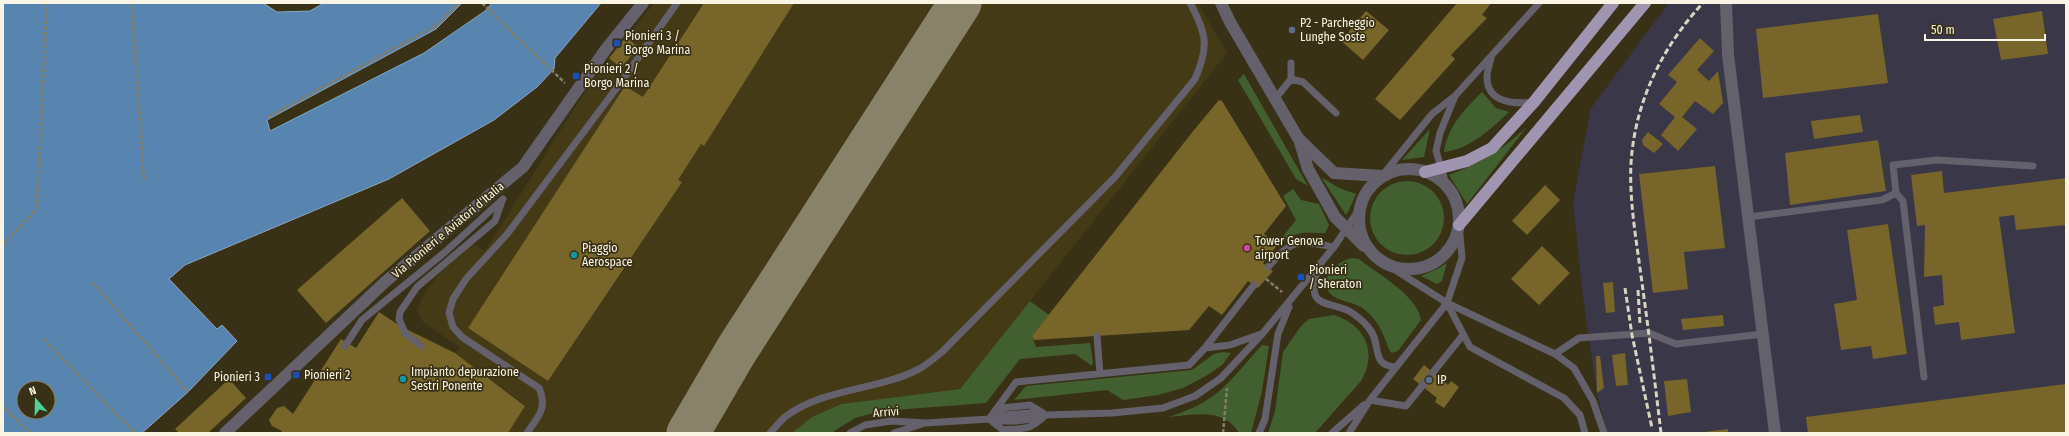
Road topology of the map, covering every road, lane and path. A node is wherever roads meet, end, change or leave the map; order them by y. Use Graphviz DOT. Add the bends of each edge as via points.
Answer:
graph roads {
  1 [pos="47,3"];
  2 [pos="132,3"];
  3 [pos="459,3"];
  4 [pos="482,3"];
  5 [pos="643,3"];
  6 [pos="677,3"];
  7 [pos="1190,3"];
  8 [pos="1221,3"];
  9 [pos="1539,3"];
  10 [pos="1614,3"];
  11 [pos="1645,3"];
  12 [pos="1726,3"];
  13 [pos="1490,59"];
  14 [pos="1291,63"];
  15 [pos="560,79"];
  16 [pos="1291,79"];
  17 [pos="1455,96"];
  18 [pos="1275,99"];
  19 [pos="1534,102"];
  20 [pos="1336,113"];
  21 [pos="268,117"];
  22 [pos="1298,138"];
  23 [pos="2033,166"];
  24 [pos="1440,168"];
  25 [pos="1425,172"];
  26 [pos="1382,176"];
  27 [pos="144,180"];
  28 [pos="1446,184"];
  29 [pos="1896,193"];
  30 [pos="500,194"];
  31 [pos="1360,208"];
  32 [pos="1748,217"];
  33 [pos="1459,225"];
  34 [pos="1347,228"];
  35 [pos="3,244"];
  36 [pos="1334,247"];
  37 [pos="1373,254"];
  38 [pos="1386,264"];
  39 [pos="1268,267"];
  40 [pos="1318,267"];
  41 [pos="1266,279"];
  42 [pos="93,282"];
  43 [pos="1254,285"];
  44 [pos="1278,289"];
  45 [pos="1292,300"];
  46 [pos="1446,303"];
  47 [pos="1263,333"];
  48 [pos="1763,334"];
  49 [pos="1463,335"];
  50 [pos="1098,336"];
  51 [pos="44,339"];
  52 [pos="345,346"];
  53 [pos="421,346"];
  54 [pos="1205,348"];
  55 [pos="1555,354"];
  56 [pos="1396,367"];
  57 [pos="1100,374"];
  58 [pos="1924,377"];
  59 [pos="1225,384"];
  60 [pos="188,392"];
  61 [pos="1370,400"];
  62 [pos="3,407"];
  63 [pos="1046,415"];
  64 [pos="989,419"];
  65 [pos="926,423"];
  66 [pos="32,433"];
  67 [pos="135,433"];
  68 [pos="225,433"];
  69 [pos="526,433"];
  70 [pos="770,433"];
  71 [pos="850,433"];
  72 [pos="894,433"];
  73 [pos="1223,433"];
  74 [pos="1259,433"];
  75 [pos="1332,433"];
  76 [pos="1349,433"];
  77 [pos="1585,433"];
  78 [pos="1604,433"];
  79 [pos="1775,433"];
  1 -- 35 [label="path" via="37,210"];
  2 -- 27 [label="path"];
  3 -- 21 [label="path" via="437,25"];
  4 -- 15 [label="path"];
  5 -- 30 [label="street, Via Pionieri e Aviatori d'Italia" via="606,48 523,167"];
  6 -- 69 [label="lane" via="513,226 466,279 453,299 449,313 453,327 462,338 540,388 544,400 541,412"];
  7 -- 70 [label="lane" via="1202,30 1205,46 1195,79 1115,177 942,352 919,370 806,405 784,418"];
  8 -- 18 [label="street"];
  9 -- 13 [label="lane"];
  10 -- 19 [label="highway"];
  11 -- 33 [label="highway"];
  12 -- 32 [label="street" via="1728,55"];
  13 -- 17 [label="lane"];
  13 -- 19 [label="lane" via="1487,77 1492,92 1513,104"];
  14 -- 16 [label="lane"];
  16 -- 18 [label="lane"];
  16 -- 20 [label="lane" via="1303,82"];
  17 -- 24 [label="lane" via="1440,133 1436,152"];
  17 -- 26 [label="lane" via="1432,114"];
  18 -- 22 [label="street"];
  19 -- 24 [label="highway" via="1492,148 1467,161"];
  22 -- 26 [label="street" via="1334,173"];
  22 -- 34 [label="street" via="1308,169 1335,217"];
  23 -- 29 [label="lane" via="1937,160 1893,165"];
  24 -- 25 [label="highway"];
  24 -- 28 [label="lane"];
  25 -- 26 [label="street" via="1415,169 1399,170"];
  25 -- 28 [label="street"];
  26 -- 31 [label="street" via="1368,191"];
  28 -- 33 [label="street" via="1458,205"];
  29 -- 32 [label="lane" via="1882,200"];
  29 -- 58 [label="lane" via="1903,201"];
  30 -- 52 [label="lane" via="444,252 362,320"];
  30 -- 53 [label="lane" via="494,221 418,287 400,312 399,319 405,333"];
  30 -- 68 [label="street, Via Pionieri e Aviatori d'Italia" via="385,282"];
  31 -- 34 [label="lane"];
  31 -- 37 [label="street" via="1361,235"];
  32 -- 48 [label="street"];
  33 -- 38 [label="street" via="1452,246 1435,263 1412,270"];
  33 -- 46 [label="lane" via="1462,258"];
  34 -- 36 [label="lane"];
  34 -- 37 [label="street"];
  36 -- 39 [label="lane" via="1307,242 1290,244"];
  36 -- 40 [label="lane"];
  37 -- 38 [label="street"];
  38 -- 46 [label="lane"];
  40 -- 45 [label="lane"];
  40 -- 56 [label="lane" via="1313,290 1317,299 1350,312 1361,320 1375,337 1381,363 1387,367"];
  41 -- 44 [label="path"];
  42 -- 60 [label="path"];
  43 -- 54 [label="lane"];
  45 -- 47 [label="lane"];
  45 -- 74 [label="lane" via="1278,334 1266,419"];
  46 -- 49 [label="lane"];
  46 -- 55 [label="lane"];
  46 -- 56 [label="lane"];
  47 -- 54 [label="lane" via="1230,345"];
  47 -- 63 [label="lane" via="1221,378 1195,396 1163,408"];
  48 -- 55 [label="lane" via="1676,344 1649,333 1579,338"];
  48 -- 79 [label="street"];
  49 -- 61 [label="lane" via="1406,406"];
  49 -- 77 [label="lane" via="1470,347 1564,398 1580,415"];
  50 -- 57 [label="lane"];
  51 -- 67 [label="path"];
  54 -- 57 [label="lane" via="1189,365"];
  55 -- 78 [label="lane" via="1574,368 1586,386"];
  56 -- 61 [label="lane"];
  57 -- 64 [label="lane" via="1016,382"];
  59 -- 73 [label="path" via="1228,389"];
  61 -- 75 [label="lane"];
  61 -- 76 [label="lane"];
  62 -- 66 [label="path"];
  63 -- 64 [label="lane" via="1030,405 1002,408"];
  63 -- 64 [label="lane" via="1032,427 1003,430"];
  64 -- 65 [label="lane"];
  65 -- 71 [label="lane, Arrivi" via="892,421 865,425"];
  65 -- 72 [label="lane"];
}
